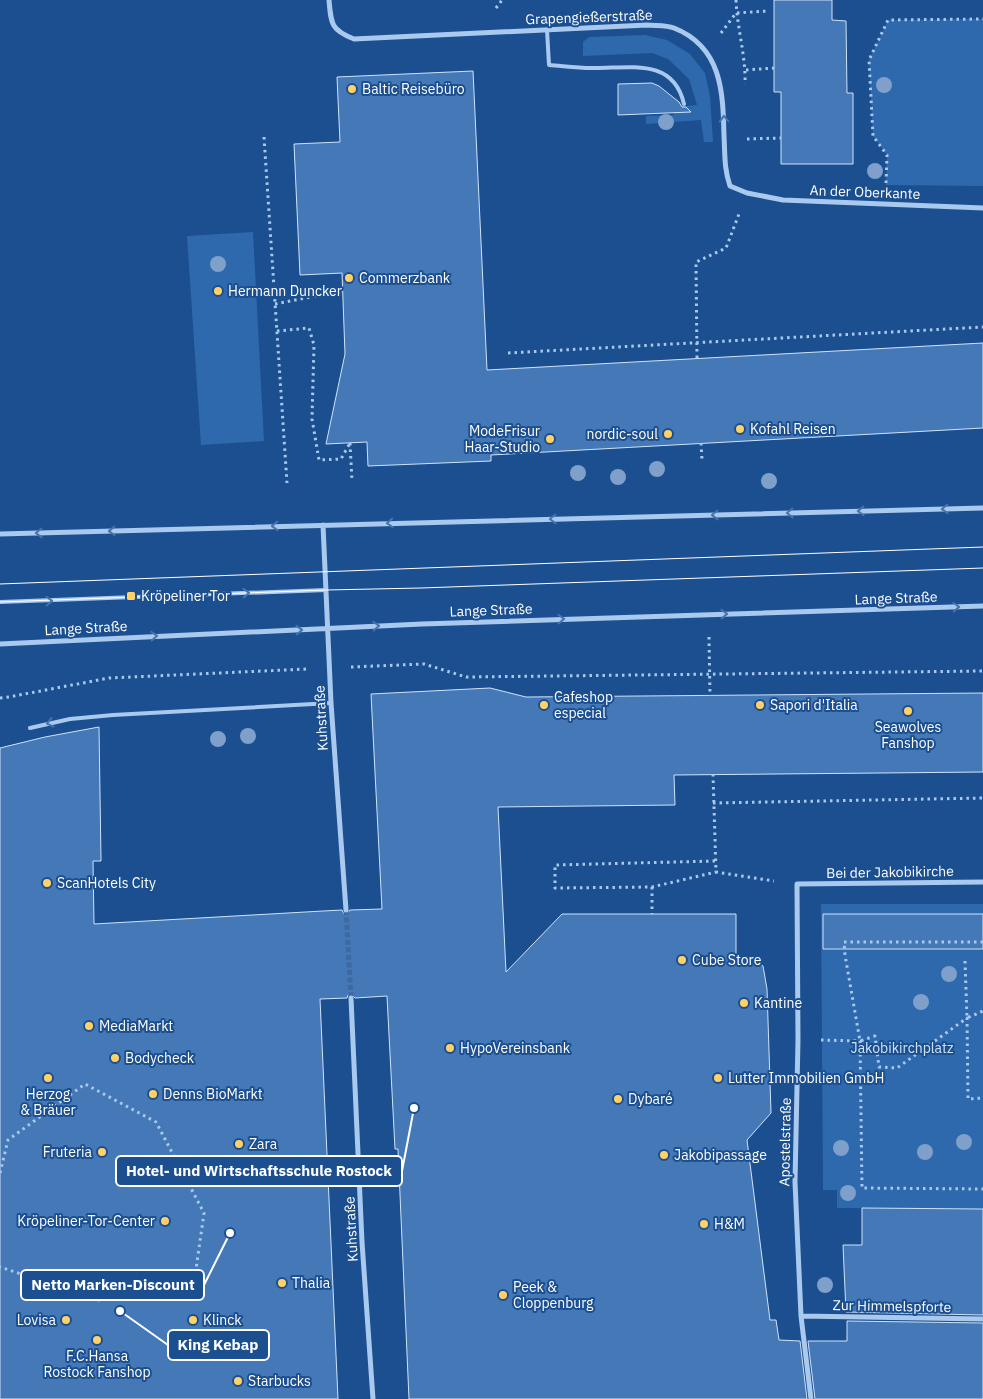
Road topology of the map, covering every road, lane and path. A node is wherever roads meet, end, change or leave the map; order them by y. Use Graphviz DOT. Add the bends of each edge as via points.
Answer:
graph roads {
  1 [pos="329,0"];
  2 [pos="736,0"];
  3 [pos="768,11"];
  4 [pos="736,14"];
  5 [pos="983,19"];
  6 [pos="547,30"];
  7 [pos="707,52"];
  8 [pos="774,68"];
  9 [pos="746,70"];
  10 [pos="745,89"];
  11 [pos="684,104"];
  12 [pos="264,137"];
  13 [pos="781,138"];
  14 [pos="744,139"];
  15 [pos="886,185"];
  16 [pos="747,193"];
  17 [pos="983,208"];
  18 [pos="342,291"];
  19 [pos="275,304"];
  20 [pos="983,327"];
  21 [pos="277,331"];
  22 [pos="697,343"];
  23 [pos="508,353"];
  24 [pos="698,358"];
  25 [pos="701,443"];
  26 [pos="702,460"];
  27 [pos="352,482"];
  28 [pos="287,483"];
  29 [pos="983,508"];
  30 [pos="323,525"];
  31 [pos="0,534"];
  32 [pos="326,590"];
  33 [pos="0,602"];
  34 [pos="983,606"];
  35 [pos="707,614"];
  36 [pos="328,628"];
  37 [pos="0,644"];
  38 [pos="330,668"];
  39 [pos="983,671"];
  40 [pos="710,674"];
  41 [pos="710,696"];
  42 [pos="0,698"];
  43 [pos="331,703"];
  44 [pos="30,728"];
  45 [pos="713,774"];
  46 [pos="983,798"];
  47 [pos="713,802"];
  48 [pos="715,861"];
  49 [pos="716,872"];
  50 [pos="983,882"];
  51 [pos="797,884"];
  52 [pos="652,887"];
  53 [pos="346,910"];
  54 [pos="652,914"];
  55 [pos="983,942"];
  56 [pos="965,961"];
  57 [pos="351,998"];
  58 [pos="983,1011"];
  59 [pos="967,1018"];
  60 [pos="798,1040"];
  61 [pos="860,1041"];
  62 [pos="983,1098"];
  63 [pos="0,1173"];
  64 [pos="983,1189"];
  65 [pos="0,1267"];
  66 [pos="801,1316"];
  67 [pos="983,1319"];
  68 [pos="373,1399"];
  69 [pos="811,1399"];
  1 -- 6 [label="street, Grapengießerstraße" via="332,22 339,33 354,39"];
  2 -- 4 [label="path"];
  3 -- 4 [label="path"];
  4 -- 7 [label="path"];
  4 -- 9 [label="path"];
  5 -- 15 [label="path" via="888,20 869,60 873,136 887,155"];
  6 -- 7 [label="street, Grapengießerstraße" via="648,25 673,28 691,37"];
  6 -- 11 [label="lane" via="549,65 651,68 668,75 678,87"];
  16 -- 7 [label="street, Grapengießerstraße, one-way" via="730,186 725,168 723,97 718,73"];
  8 -- 9 [label="path"];
  9 -- 10 [label="path"];
  12 -- 19 [label="path"];
  13 -- 14 [label="path"];
  16 -- 17 [label="street, An der Oberkante" via="783,200"];
  16 -- 22 [label="path" via="726,248 696,262"];
  18 -- 19 [label="path"];
  19 -- 21 [label="path"];
  20 -- 22 [label="path"];
  21 -- 27 [label="path" via="309,328 314,345 312,419 318,460 341,459 350,443"];
  21 -- 28 [label="path"];
  22 -- 23 [label="path"];
  22 -- 24 [label="path"];
  25 -- 26 [label="path"];
  29 -- 30 [label="street, one-way"];
  30 -- 31 [label="street, one-way"];
  30 -- 32 [label="street, Kuhstraße"];
  33 -- 32 [label="lane, one-way"];
  32 -- 36 [label="street, Kuhstraße"];
  35 -- 34 [label="street, Lange Straße, one-way"];
  36 -- 35 [label="street, Lange Straße, one-way"];
  35 -- 40 [label="path"];
  37 -- 36 [label="street, Lange Straße, one-way"];
  36 -- 38 [label="street, Kuhstraße"];
  38 -- 40 [label="path" via="424,664 466,678"];
  38 -- 42 [label="path" via="109,678"];
  38 -- 43 [label="street, Kuhstraße"];
  39 -- 40 [label="path"];
  40 -- 41 [label="path"];
  43 -- 44 [label="lane, one-way" via="123,714 70,719"];
  43 -- 53 [label="street, Kuhstraße"];
  45 -- 47 [label="path"];
  46 -- 47 [label="path"];
  47 -- 48 [label="path"];
  48 -- 49 [label="path"];
  48 -- 52 [label="path" via="555,865 555,888"];
  49 -- 51 [label="path"];
  49 -- 52 [label="path"];
  50 -- 51 [label="street, Bei der Jakobikirche"];
  51 -- 60 [label="street, Apostelstraße"];
  52 -- 54 [label="path"];
  55 -- 61 [label="path" via="844,942"];
  56 -- 59 [label="path"];
  57 -- 68 [label="street, Kuhstraße"];
  58 -- 59 [label="path"];
  59 -- 61 [label="path" via="897,1068 879,1068 875,1036"];
  59 -- 62 [label="path" via="968,1099"];
  60 -- 61 [label="path"];
  60 -- 66 [label="street, Apostelstraße" via="794,1182"];
  61 -- 64 [label="path" via="862,1188"];
  63 -- 65 [label="path" via="8,1140 85,1084 156,1122 204,1213 195,1276 99,1300"];
  66 -- 67 [label="street, Zur Himmelspforte"];
  66 -- 69 [label="street, Apostelstraße"];
}
